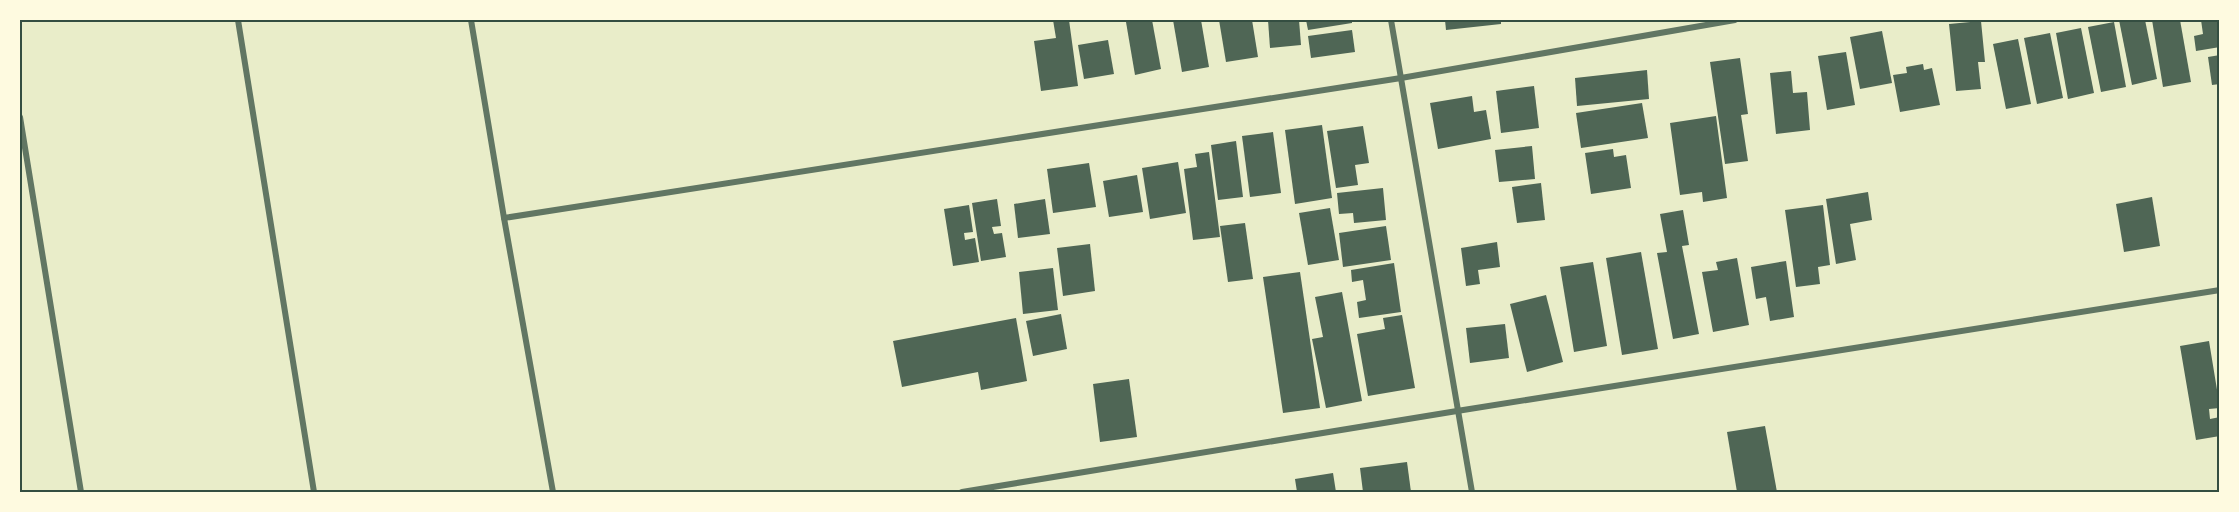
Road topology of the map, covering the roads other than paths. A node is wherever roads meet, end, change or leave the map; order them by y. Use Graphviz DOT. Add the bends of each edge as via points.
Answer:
graph roads {
  1 [pos="238,20"];
  2 [pos="471,20"];
  3 [pos="1391,20"];
  4 [pos="1735,20"];
  5 [pos="1401,78"];
  6 [pos="20,117"];
  7 [pos="504,218"];
  8 [pos="2220,290"];
  9 [pos="1457,411"];
  10 [pos="81,492"];
  11 [pos="314,492"];
  12 [pos="553,492"];
  13 [pos="962,492"];
  14 [pos="1472,492"];
  1 -- 11 [label="street"];
  2 -- 7 [label="street"];
  3 -- 5 [label="street"];
  4 -- 5 [label="street"];
  5 -- 7 [label="street"];
  5 -- 9 [label="street"];
  6 -- 10 [label="street"];
  7 -- 12 [label="street"];
  8 -- 9 [label="street"];
  9 -- 13 [label="street"];
  9 -- 14 [label="street"];
}
